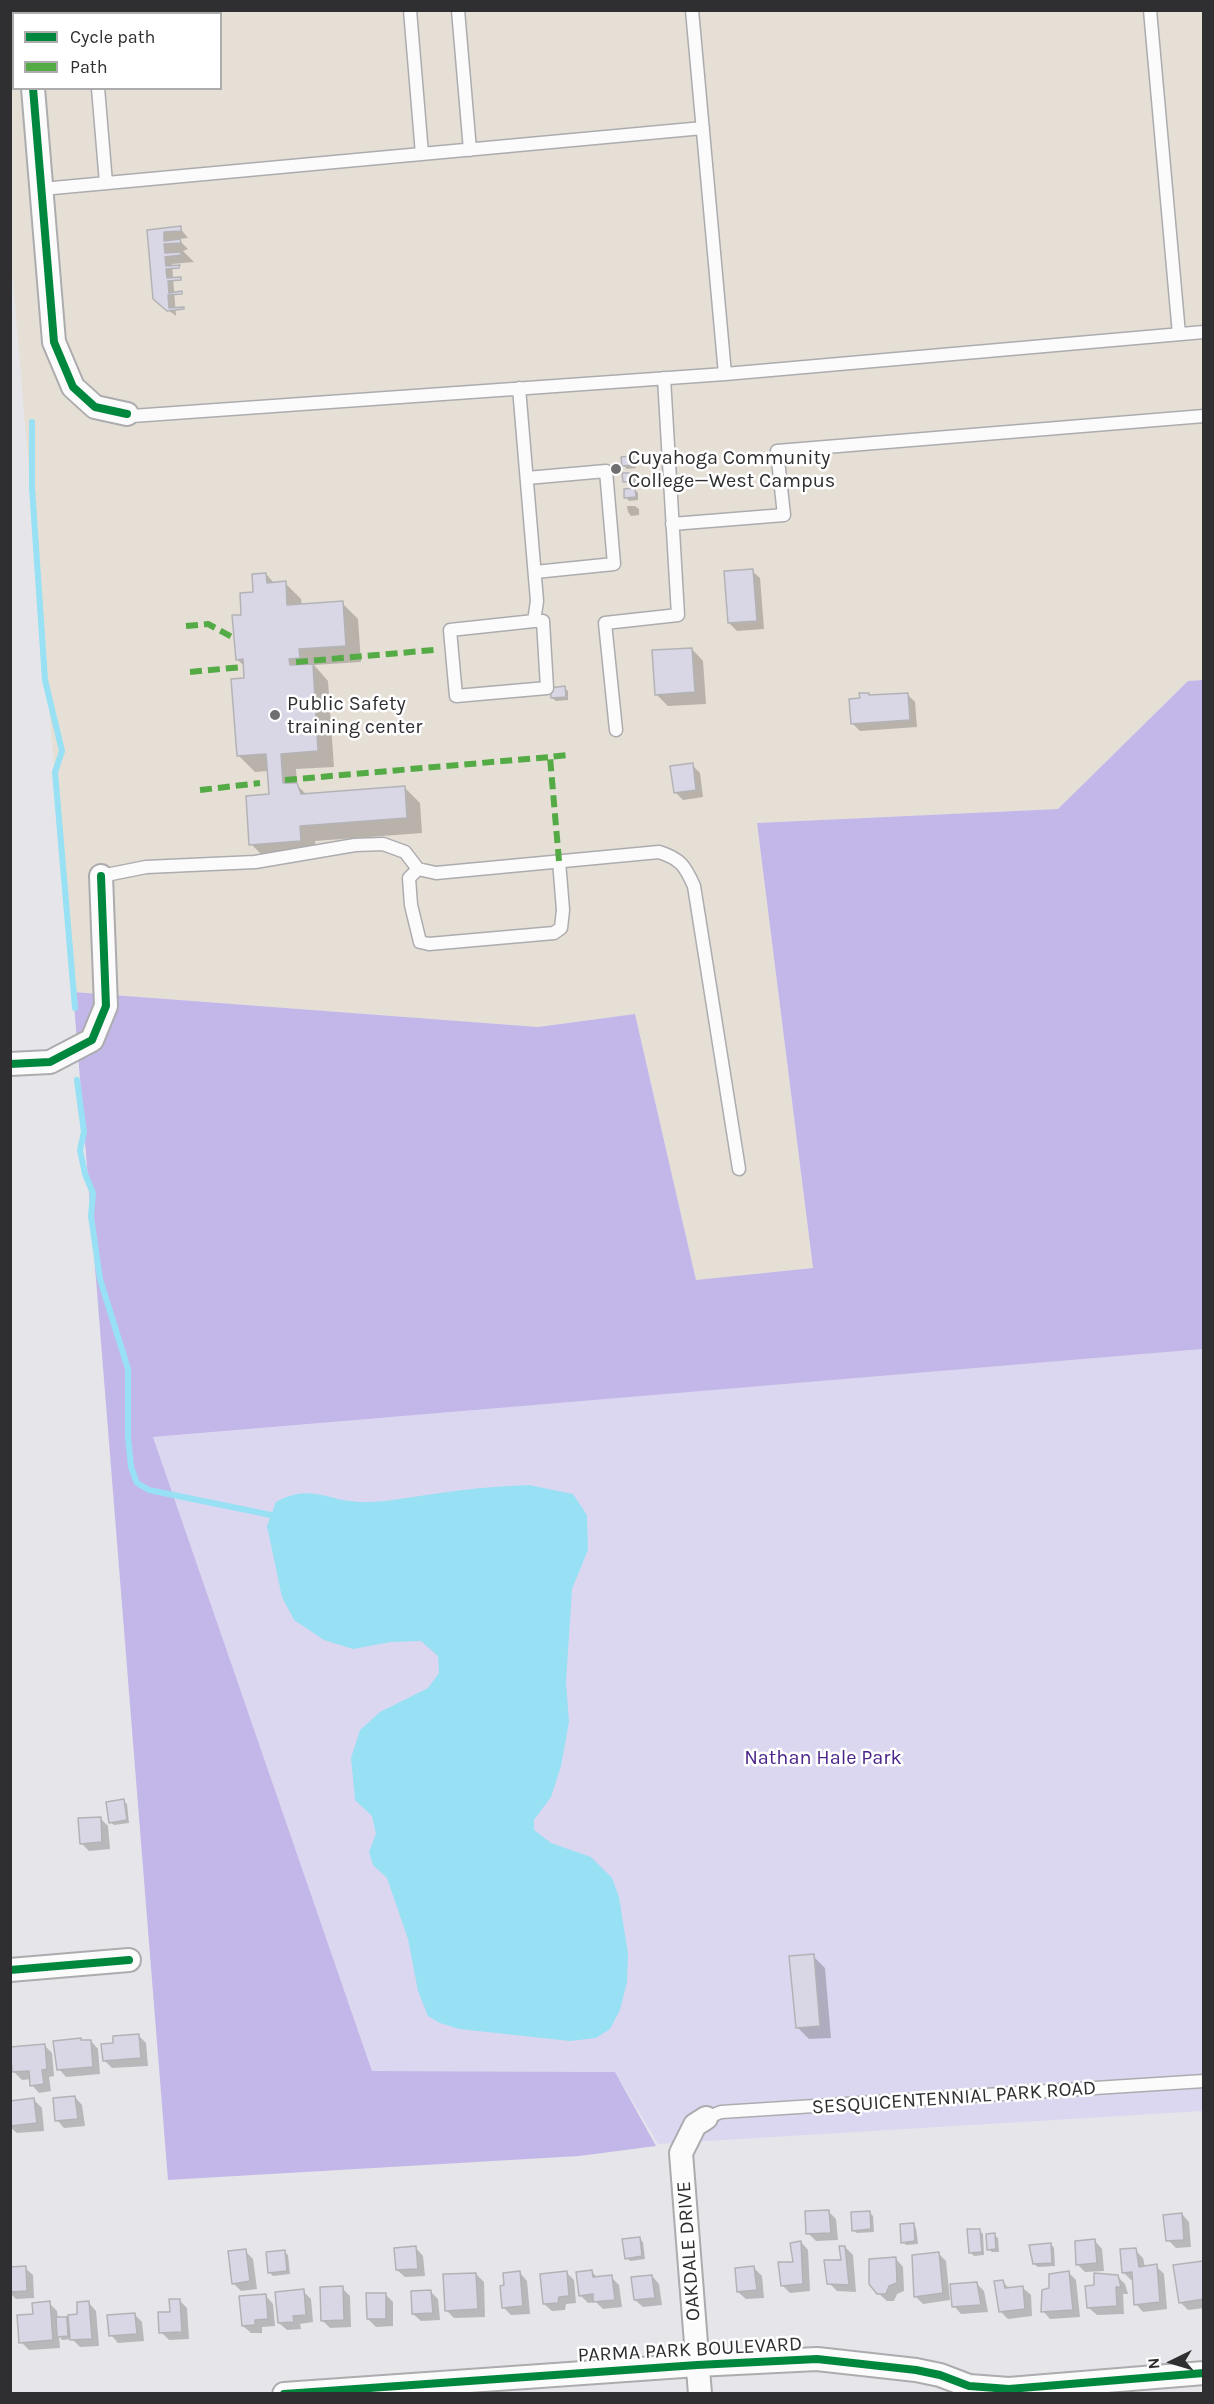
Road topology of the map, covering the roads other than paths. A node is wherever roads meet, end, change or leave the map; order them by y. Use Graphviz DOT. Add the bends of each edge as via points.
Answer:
graph roads {
  1 [pos="410,10"];
  2 [pos="458,10"];
  3 [pos="692,10"];
  4 [pos="1150,10"];
  5 [pos="33,90"];
  6 [pos="98,90"];
  7 [pos="703,128"];
  8 [pos="470,150"];
  9 [pos="422,154"];
  10 [pos="106,183"];
  11 [pos="42,189"];
  12 [pos="1203,332"];
  13 [pos="1179,334"];
  14 [pos="725,374"];
  15 [pos="664,378"];
  16 [pos="519,388"];
  17 [pos="128,414"];
  18 [pos="1203,416"];
  19 [pos="527,478"];
  20 [pos="672,524"];
  21 [pos="535,572"];
  22 [pos="534,621"];
  23 [pos="616,730"];
  24 [pos="559,861"];
  25 [pos="418,869"];
  26 [pos="101,876"];
  27 [pos="10,1064"];
  28 [pos="739,1169"];
  29 [pos="129,1960"];
  30 [pos="10,1970"];
  31 [pos="1203,2081"];
  32 [pos="706,2118"];
  33 [pos="697,2365"];
  34 [pos="1203,2373"];
  35 [pos="284,2394"];
  36 [pos="700,2394"];
  1 -- 9 [label="lane"];
  2 -- 8 [label="lane"];
  3 -- 7 [label="lane"];
  4 -- 13 [label="lane"];
  5 -- 11 [label="street"];
  6 -- 10 [label="lane"];
  7 -- 8 [label="lane"];
  7 -- 14 [label="lane"];
  8 -- 9 [label="lane"];
  9 -- 10 [label="lane"];
  10 -- 11 [label="lane"];
  11 -- 17 [label="street" via="54,342 73,387 94,407"];
  12 -- 13 [label="lane"];
  13 -- 14 [label="lane"];
  14 -- 15 [label="lane"];
  15 -- 16 [label="lane"];
  15 -- 20 [label="lane"];
  16 -- 17 [label="lane"];
  16 -- 19 [label="lane"];
  18 -- 20 [label="lane" via="777,451 784,515"];
  19 -- 21 [label="lane"];
  19 -- 21 [label="lane" via="606,471 614,564"];
  20 -- 23 [label="lane" via="678,615 605,622"];
  21 -- 22 [label="lane"];
  22 -- 22 [label="lane" via="450,630 456,696 547,688 543,621"];
  24 -- 25 [label="lane" via="436,873"];
  24 -- 25 [label="lane" via="562,919 561,928 554,933 429,944 420,942 414,928 409,878"];
  24 -- 28 [label="lane" via="659,852 686,868 694,886"];
  25 -- 26 [label="lane" via="405,852 383,844 255,862 146,867"];
  26 -- 27 [label="street" via="106,1006 92,1040 50,1062"];
  29 -- 30 [label="street"];
  31 -- 32 [label="lane, SESQUICENTENNIAL PARK ROAD" via="721,2112"];
  32 -- 33 [label="street, OAKDALE DRIVE" via="694,2126 681,2153"];
  33 -- 34 [label="street, PARMA PARK BOULEVARD" via="817,2359 916,2370 969,2386 1009,2388"];
  33 -- 35 [label="street, PARMA PARK BOULEVARD"];
  33 -- 36 [label="street, OAKDALE DRIVE"];
}
